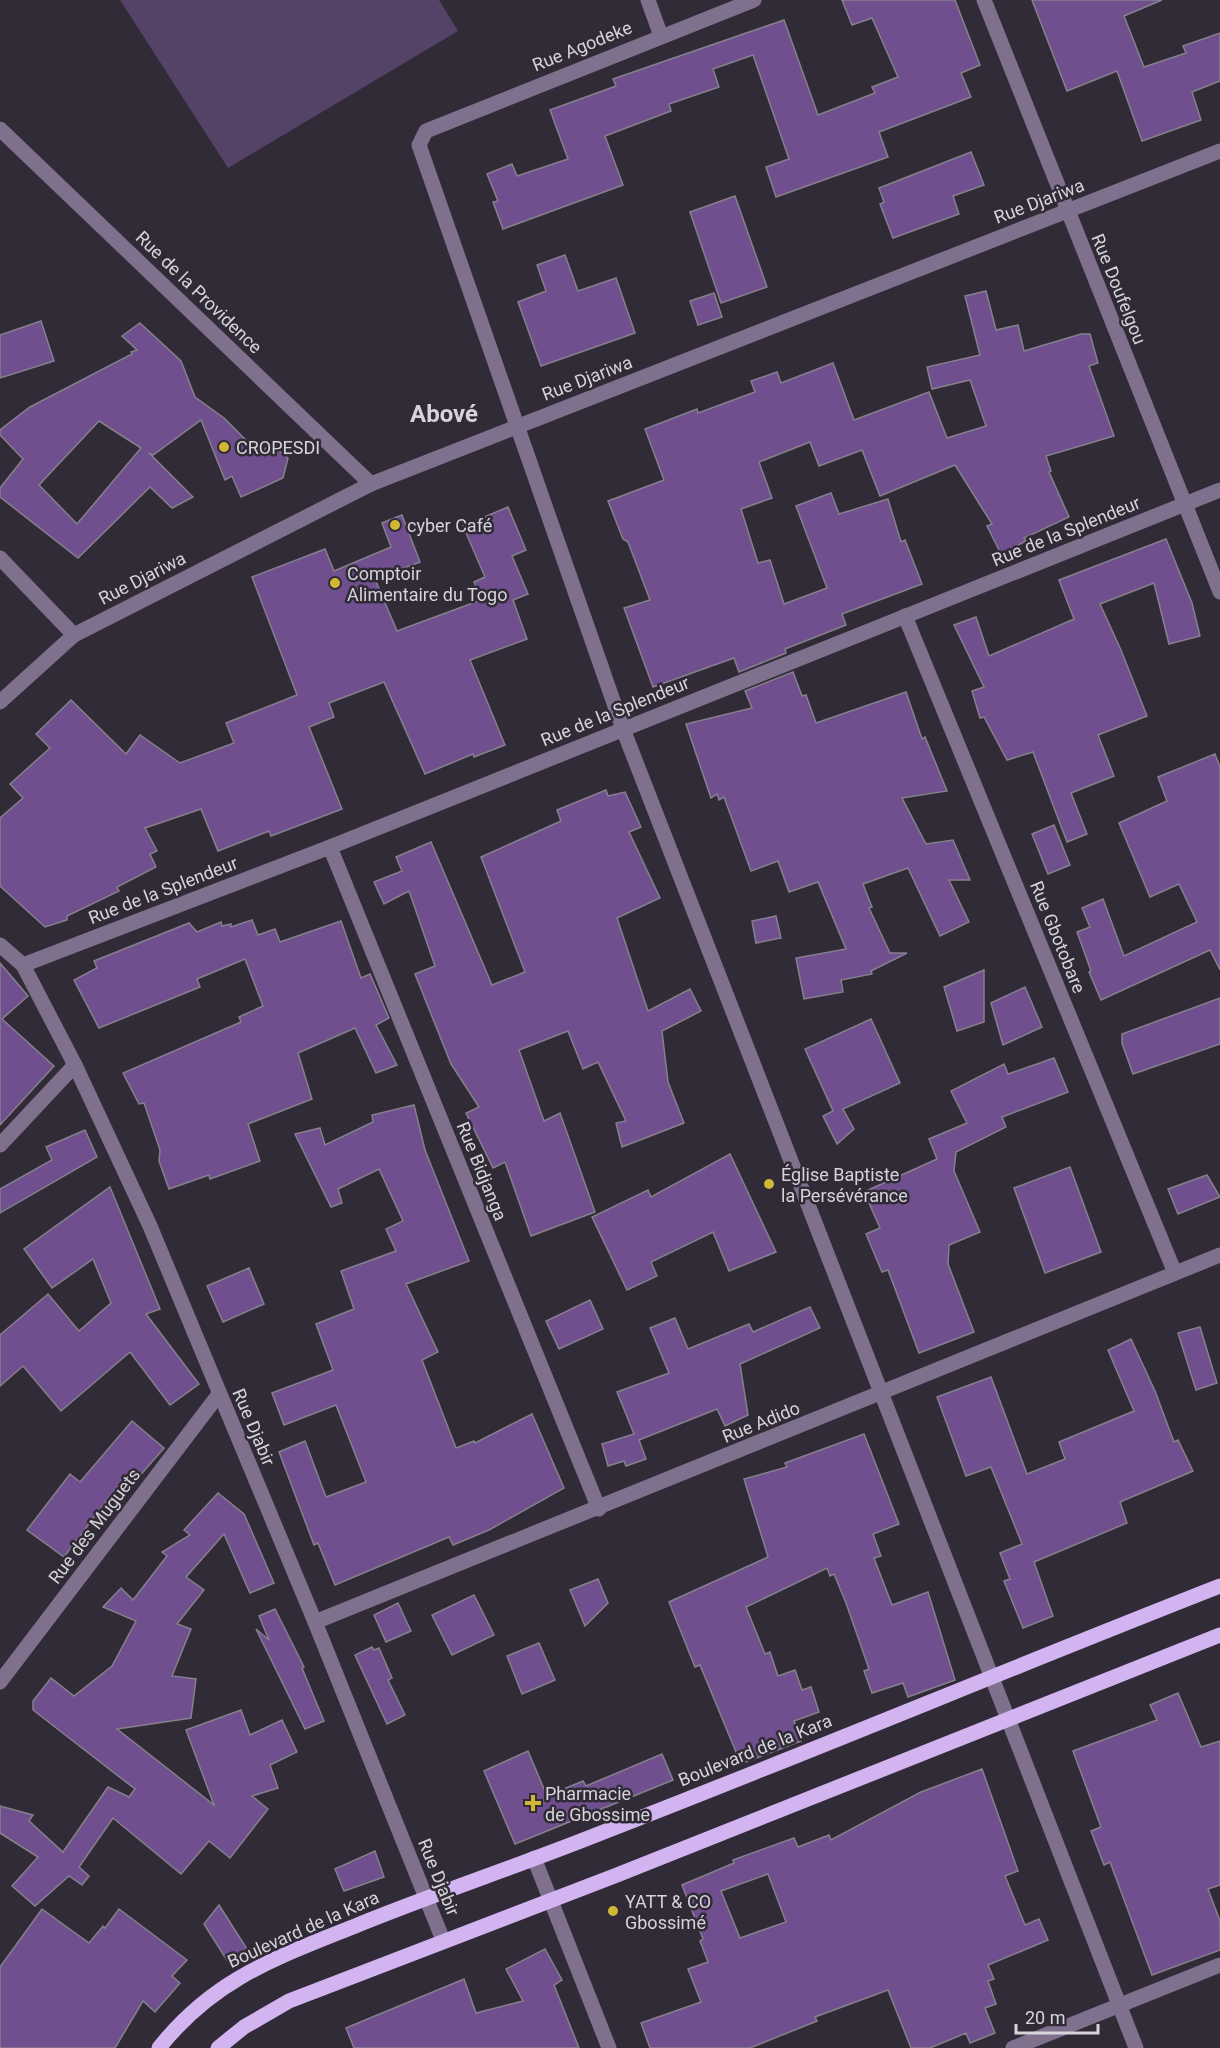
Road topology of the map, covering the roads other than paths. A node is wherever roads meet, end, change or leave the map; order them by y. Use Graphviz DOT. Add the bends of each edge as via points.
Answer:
graph roads {
  1 [pos="648,0"];
  2 [pos="754,0"];
  3 [pos="984,0"];
  4 [pos="661,36"];
  5 [pos="0,129"];
  6 [pos="1220,151"];
  7 [pos="1067,211"];
  8 [pos="518,426"];
  9 [pos="371,484"];
  10 [pos="1220,490"];
  11 [pos="1185,505"];
  12 [pos="0,558"];
  13 [pos="1220,592"];
  14 [pos="905,616"];
  15 [pos="74,635"];
  16 [pos="0,702"];
  17 [pos="623,729"];
  18 [pos="330,847"];
  19 [pos="0,945"];
  20 [pos="23,965"];
  21 [pos="75,1065"];
  22 [pos="0,1144"];
  23 [pos="1220,1255"];
  24 [pos="1175,1273"];
  25 [pos="219,1394"];
  26 [pos="882,1394"];
  27 [pos="599,1509"];
  28 [pos="1220,1586"];
  29 [pos="315,1622"];
  30 [pos="1220,1635"];
  31 [pos="992,1676"];
  32 [pos="0,1682"];
  33 [pos="1009,1719"];
  34 [pos="534,1858"];
  35 [pos="426,1898"];
  36 [pos="551,1900"];
  37 [pos="443,1940"];
  38 [pos="1220,1965"];
  39 [pos="1119,2005"];
  40 [pos="159,2048"];
  41 [pos="218,2048"];
  42 [pos="609,2048"];
  43 [pos="1012,2048"];
  44 [pos="1136,2048"];
  1 -- 4 [label="street"];
  2 -- 4 [label="street, Rue Agodeke"];
  3 -- 7 [label="street, Rue Doufelgou"];
  4 -- 8 [label="street, Rue Agodeke" via="426,131 418,145"];
  5 -- 9 [label="street, Rue de la Providence"];
  6 -- 7 [label="street, Rue Djariwa"];
  7 -- 8 [label="street, Rue Djariwa"];
  7 -- 11 [label="street, Rue Doufelgou"];
  8 -- 9 [label="street, Rue Djariwa"];
  8 -- 17 [label="street"];
  9 -- 15 [label="street, Rue Djariwa"];
  10 -- 11 [label="street, Rue de la Splendeur"];
  11 -- 13 [label="street, Rue Doufelgou"];
  11 -- 14 [label="street, Rue de la Splendeur"];
  12 -- 15 [label="street"];
  14 -- 17 [label="street, Rue de la Splendeur"];
  14 -- 24 [label="street, Rue Gbotobare"];
  15 -- 16 [label="street, Rue Djariwa"];
  17 -- 18 [label="street, Rue de la Splendeur"];
  17 -- 26 [label="street"];
  18 -- 20 [label="street, Rue de la Splendeur"];
  18 -- 27 [label="street, Rue Bidjanga"];
  19 -- 20 [label="street, Rue Djabir"];
  20 -- 21 [label="street, Rue Djabir"];
  21 -- 22 [label="street"];
  21 -- 25 [label="street, Rue Djabir" via="150,1226"];
  23 -- 24 [label="street, Rue Adido"];
  24 -- 26 [label="street, Rue Adido"];
  25 -- 29 [label="street, Rue Djabir"];
  25 -- 32 [label="street, Rue des Muguets"];
  26 -- 27 [label="street, Rue Adido"];
  26 -- 31 [label="street"];
  27 -- 29 [label="street, Rue Adido"];
  28 -- 31 [label="main road, Boulevard de la Kara"];
  29 -- 35 [label="street, Rue Djabir"];
  30 -- 33 [label="main road"];
  31 -- 33 [label="street"];
  31 -- 34 [label="main road, Boulevard de la Kara"];
  33 -- 36 [label="main road"];
  33 -- 39 [label="street"];
  34 -- 35 [label="main road, Boulevard de la Kara"];
  34 -- 36 [label="street"];
  35 -- 37 [label="street, Rue Djabir"];
  35 -- 40 [label="main road, Boulevard de la Kara" via="241,1975 190,2013"];
  36 -- 37 [label="main road"];
  36 -- 42 [label="street"];
  37 -- 41 [label="main road" via="289,2001 244,2027"];
  38 -- 39 [label="street"];
  39 -- 43 [label="street"];
  39 -- 44 [label="street"];
}
